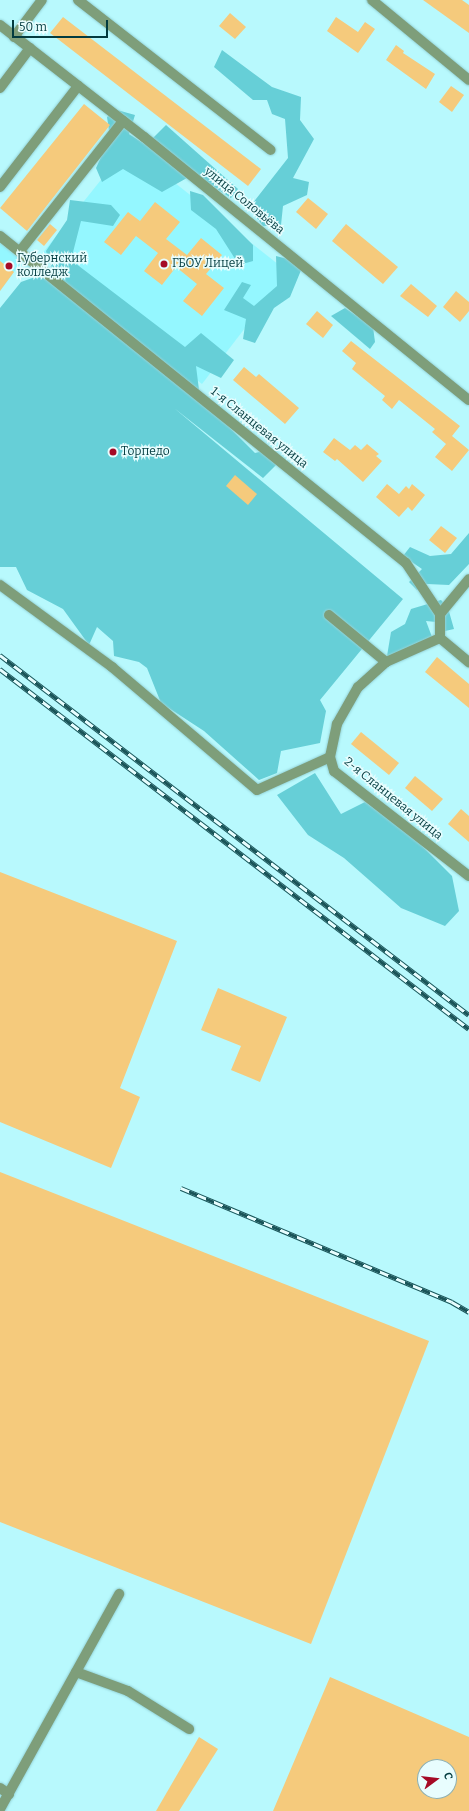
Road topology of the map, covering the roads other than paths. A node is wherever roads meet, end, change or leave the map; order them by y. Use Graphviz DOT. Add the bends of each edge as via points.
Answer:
graph roads {
  1 [pos="42,0"];
  2 [pos="78,0"];
  3 [pos="372,0"];
  4 [pos="0,25"];
  5 [pos="14,36"];
  6 [pos="30,48"];
  7 [pos="469,80"];
  8 [pos="78,86"];
  9 [pos="0,88"];
  10 [pos="123,121"];
  11 [pos="271,150"];
  12 [pos="0,187"];
  13 [pos="0,236"];
  14 [pos="20,251"];
  15 [pos="469,400"];
  16 [pos="469,579"];
  17 [pos="0,585"];
  18 [pos="440,614"];
  19 [pos="329,615"];
  20 [pos="440,638"];
  21 [pos="386,662"];
  22 [pos="469,662"];
  23 [pos="330,757"];
  24 [pos="469,876"];
  25 [pos="118,1594"];
  26 [pos="76,1672"];
  27 [pos="189,1729"];
  28 [pos="4,1791"];
  29 [pos="0,1809"];
  1 -- 5 [label="street"];
  2 -- 11 [label="street"];
  3 -- 7 [label="street"];
  4 -- 5 [label="street, улица Соловьёва"];
  5 -- 6 [label="street, улица Соловьёва"];
  6 -- 8 [label="street, улица Соловьёва"];
  6 -- 9 [label="street"];
  8 -- 10 [label="street, улица Соловьёва"];
  8 -- 12 [label="street"];
  10 -- 14 [label="street"];
  10 -- 15 [label="street, улица Соловьёва"];
  13 -- 14 [label="street, 1-я Сланцевая улица"];
  14 -- 18 [label="street, 1-я Сланцевая улица" via="406,563"];
  16 -- 18 [label="street"];
  17 -- 23 [label="street" via="112,667 258,790"];
  18 -- 20 [label="street"];
  19 -- 21 [label="street"];
  20 -- 21 [label="street, 2-я Сланцевая улица"];
  20 -- 22 [label="street"];
  21 -- 23 [label="street, 2-я Сланцевая улица" via="358,687 337,724"];
  23 -- 24 [label="street, 2-я Сланцевая улица" via="334,772"];
  25 -- 26 [label="street"];
  26 -- 27 [label="street" via="128,1691"];
  26 -- 28 [label="street"];
  28 -- 29 [label="street"];
}
